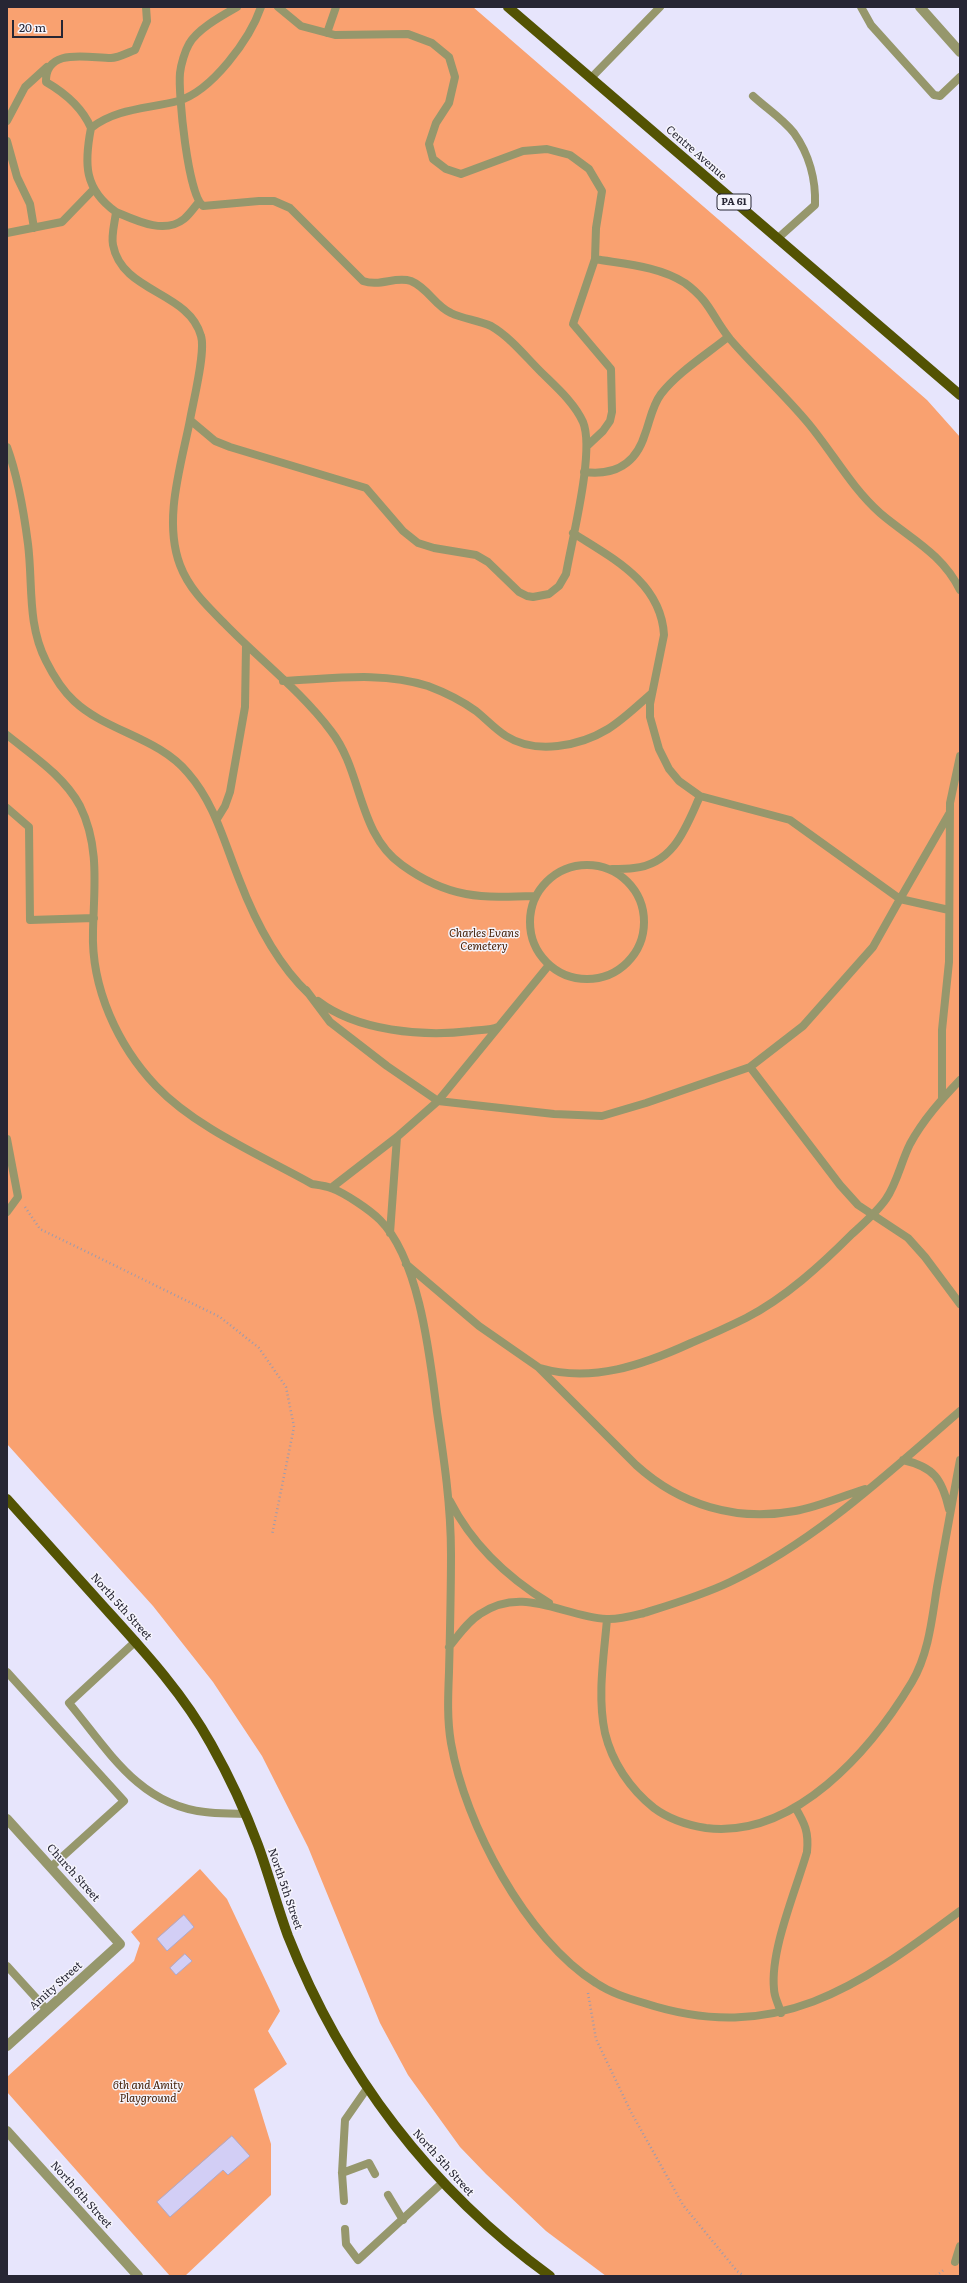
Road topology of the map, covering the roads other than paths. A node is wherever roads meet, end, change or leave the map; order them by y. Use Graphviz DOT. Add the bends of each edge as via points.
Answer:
graph roads {
  1 [pos="146,7"];
  2 [pos="238,7"];
  3 [pos="261,7"];
  4 [pos="280,7"];
  5 [pos="336,7"];
  6 [pos="508,7"];
  7 [pos="660,7"];
  8 [pos="861,7"];
  9 [pos="920,7"];
  10 [pos="327,33"];
  11 [pos="960,52"];
  12 [pos="54,61"];
  13 [pos="960,77"];
  14 [pos="591,78"];
  15 [pos="753,96"];
  16 [pos="179,100"];
  17 [pos="7,121"];
  18 [pos="91,128"];
  19 [pos="7,141"];
  20 [pos="93,190"];
  21 [pos="198,203"];
  22 [pos="116,212"];
  23 [pos="34,228"];
  24 [pos="7,233"];
  25 [pos="777,239"];
  26 [pos="595,259"];
  27 [pos="728,337"];
  28 [pos="960,395"];
  29 [pos="190,420"];
  30 [pos="587,446"];
  31 [pos="7,447"];
  32 [pos="584,472"];
  33 [pos="573,533"];
  34 [pos="960,590"];
  35 [pos="246,646"];
  36 [pos="283,681"];
  37 [pos="652,693"];
  38 [pos="7,735"];
  39 [pos="960,756"];
  40 [pos="700,796"];
  41 [pos="7,808"];
  42 [pos="950,814"];
  43 [pos="217,819"];
  44 [pos="612,870"];
  45 [pos="536,896"];
  46 [pos="900,899"];
  47 [pos="949,910"];
  48 [pos="94,918"];
  49 [pos="549,965"];
  50 [pos="306,990"];
  51 [pos="498,1027"];
  52 [pos="750,1066"];
  53 [pos="960,1080"];
  54 [pos="942,1099"];
  55 [pos="438,1101"];
  56 [pos="397,1137"];
  57 [pos="7,1139"];
  58 [pos="331,1188"];
  59 [pos="7,1212"];
  60 [pos="872,1215"];
  61 [pos="390,1233"];
  62 [pos="405,1263"];
  63 [pos="960,1304"];
  64 [pos="538,1367"];
  65 [pos="960,1411"];
  66 [pos="903,1460"];
  67 [pos="960,1460"];
  68 [pos="870,1487"];
  69 [pos="448,1496"];
  70 [pos="7,1499"];
  71 [pos="950,1514"];
  72 [pos="554,1606"];
  73 [pos="607,1619"];
  74 [pos="136,1641"];
  75 [pos="449,1647"];
  76 [pos="7,1672"];
  77 [pos="795,1807"];
  78 [pos="245,1814"];
  79 [pos="7,1819"];
  80 [pos="51,1867"];
  81 [pos="960,1912"];
  82 [pos="120,1944"];
  83 [pos="7,1966"];
  84 [pos="47,2010"];
  85 [pos="781,2013"];
  86 [pos="7,2046"];
  87 [pos="368,2087"];
  88 [pos="7,2131"];
  89 [pos="342,2173"];
  90 [pos="375,2174"];
  91 [pos="442,2183"];
  92 [pos="388,2195"];
  93 [pos="344,2201"];
  94 [pos="403,2220"];
  95 [pos="345,2228"];
  96 [pos="960,2246"];
  97 [pos="954,2262"];
  98 [pos="138,2276"];
  99 [pos="550,2276"];
  1 -- 12 [label="lane" via="147,22 135,50 113,58 81,55"];
  2 -- 16 [label="lane" via="213,21 189,43 180,71"];
  3 -- 16 [label="lane" via="255,23 230,61 212,79"];
  4 -- 10 [label="lane" via="301,26"];
  5 -- 10 [label="lane"];
  6 -- 14 [label="main road, Centre Avenue / PA 61"];
  7 -- 14 [label="lane"];
  8 -- 13 [label="lane" via="871,25 934,95 940,96"];
  9 -- 11 [label="street"];
  10 -- 26 [label="lane" via="408,34 432,43 450,57 455,77 448,103 436,123 429,144 433,159 446,169 461,174 524,151 547,149 570,155 589,169 602,191 596,228"];
  12 -- 17 [label="lane" via="25,88"];
  12 -- 18 [label="lane" via="46,71 46,82 60,90 81,110"];
  14 -- 25 [label="main road, Centre Avenue / PA 61"];
  15 -- 25 [label="lane" via="793,133 807,157 816,185 815,205"];
  16 -- 18 [label="lane" via="114,114"];
  16 -- 21 [label="lane"];
  18 -- 20 [label="lane" via="86,153"];
  19 -- 23 [label="lane" via="17,177 30,204"];
  20 -- 22 [label="lane" via="102,202"];
  20 -- 23 [label="lane" via="62,222"];
  21 -- 22 [label="lane" via="183,220 166,226 142,223"];
  21 -- 30 [label="lane" via="202,206 259,201 280,203 296,213 348,268 364,281 378,284 409,281 423,287 447,311 495,329 504,335 576,410 586,431"];
  22 -- 29 [label="lane" via="113,243 118,258 141,283 183,309 194,320 202,337"];
  23 -- 24 [label="lane"];
  25 -- 28 [label="main road, Centre Avenue / PA 61"];
  26 -- 27 [label="lane" via="669,274 706,302"];
  26 -- 30 [label="lane" via="573,324 611,369 612,412 604,431"];
  27 -- 32 [label="lane" via="660,395 645,436 630,460 607,473"];
  27 -- 34 [label="lane" via="809,424 858,490 880,513 935,555"];
  29 -- 33 [label="lane" via="215,441 230,448 366,488 403,531 418,543 476,554 526,596 542,597 558,586 566,574"];
  29 -- 35 [label="lane" via="174,503 174,546 185,577 200,599"];
  30 -- 32 [label="lane"];
  31 -- 43 [label="lane" via="28,544 31,609 45,660 64,692 82,709 154,746 178,762 196,783"];
  32 -- 33 [label="lane"];
  33 -- 37 [label="lane" via="626,567 654,598 664,635"];
  35 -- 36 [label="lane"];
  35 -- 43 [label="lane" via="245,707 230,792"];
  36 -- 37 [label="lane" via="361,677 406,681 438,691 465,704 507,737 533,746 570,744 608,729"];
  36 -- 45 [label="lane" via="322,720 340,743 368,820 383,845 401,865 451,892 498,898"];
  37 -- 40 [label="lane" via="650,717 661,754 679,781"];
  38 -- 48 [label="lane" via="61,780 84,815 94,851"];
  39 -- 42 [label="lane"];
  40 -- 44 [label="lane" via="681,840 675,847 647,865"];
  40 -- 46 [label="lane" via="790,820"];
  41 -- 48 [label="lane" via="29,827 30,920"];
  42 -- 46 [label="lane"];
  42 -- 47 [label="lane"];
  43 -- 50 [label="lane" via="239,880 266,937 277,957"];
  44 -- 45 [label="lane" via="593,864 564,869 548,880"];
  44 -- 49 [label="lane" via="629,881 644,908 643,937 634,955 620,969 596,978 585,979 566,975"];
  45 -- 49 [label="lane" via="530,915 532,935 537,949"];
  46 -- 47 [label="lane"];
  46 -- 52 [label="lane" via="873,947 802,1026"];
  47 -- 54 [label="lane" via="949,962 942,1030"];
  48 -- 58 [label="lane" via="95,960 102,993 114,1026 151,1081 175,1104 199,1121 312,1184"];
  49 -- 51 [label="lane"];
  50 -- 51 [label="lane" via="331,1011 362,1024 385,1029 456,1034"];
  50 -- 55 [label="lane" via="330,1022"];
  51 -- 55 [label="lane"];
  52 -- 55 [label="lane" via="602,1116 554,1114"];
  52 -- 60 [label="lane" via="840,1185 858,1205"];
  53 -- 54 [label="lane"];
  54 -- 60 [label="lane" via="919,1129 890,1191"];
  55 -- 56 [label="lane"];
  56 -- 58 [label="lane"];
  56 -- 61 [label="lane"];
  57 -- 59 [label="lane" via="18,1197"];
  58 -- 61 [label="lane" via="380,1220"];
  60 -- 63 [label="lane" via="908,1238 925,1256"];
  60 -- 64 [label="lane" via="790,1289 747,1317 714,1333 665,1355 616,1370 573,1373"];
  61 -- 62 [label="lane"];
  62 -- 64 [label="lane" via="479,1326"];
  62 -- 69 [label="lane" via="416,1295 434,1379"];
  64 -- 68 [label="lane" via="646,1474 690,1501 732,1513 762,1516 796,1511"];
  65 -- 66 [label="lane"];
  66 -- 68 [label="lane"];
  66 -- 71 [label="lane" via="919,1464 936,1477 946,1493"];
  67 -- 71 [label="lane"];
  68 -- 73 [label="lane" via="796,1544 731,1582 665,1607"];
  69 -- 72 [label="lane" via="464,1526 480,1546 517,1582"];
  69 -- 75 [label="lane" via="451,1556"];
  70 -- 74 [label="main road, North 5th Street"];
  71 -- 77 [label="lane" via="926,1647 913,1681 872,1740 859,1754 826,1785"];
  72 -- 73 [label="lane"];
  72 -- 75 [label="lane" via="524,1602 497,1606 474,1619"];
  73 -- 77 [label="lane" via="601,1691 603,1721 609,1748 620,1770 640,1796 668,1817 691,1826 715,1829 754,1825"];
  74 -- 78 [label="main road, North 5th Street" via="194,1716 232,1784"];
  74 -- 78 [label="lane" via="70,1703 132,1778 153,1795 178,1806 204,1812"];
  75 -- 85 [label="lane" via="450,1741 469,1807 496,1864 528,1918 563,1957 594,1982 617,1994 672,2011 721,2017"];
  76 -- 80 [label="lane" via="124,1801"];
  77 -- 85 [label="lane" via="808,1832 808,1847 775,1967 774,1990"];
  78 -- 87 [label="main road, North 5th Street" via="258,1844 288,1936 308,1983"];
  79 -- 80 [label="street, Church Street"];
  80 -- 82 [label="street, Church Street"];
  81 -- 85 [label="lane" via="924,1938 836,1993"];
  82 -- 84 [label="street, Amity Street"];
  83 -- 84 [label="lane"];
  84 -- 86 [label="street, Amity Street"];
  87 -- 89 [label="lane" via="345,2120"];
  87 -- 91 [label="main road, North 5th Street" via="386,2115"];
  88 -- 98 [label="street, North 6th Street"];
  89 -- 90 [label="lane" via="369,2163"];
  89 -- 93 [label="lane"];
  91 -- 94 [label="lane"];
  91 -- 99 [label="main road, North 5th Street" via="480,2221"];
  92 -- 94 [label="lane"];
  94 -- 95 [label="lane" via="358,2260 346,2244"];
  96 -- 97 [label="lane"];
}
